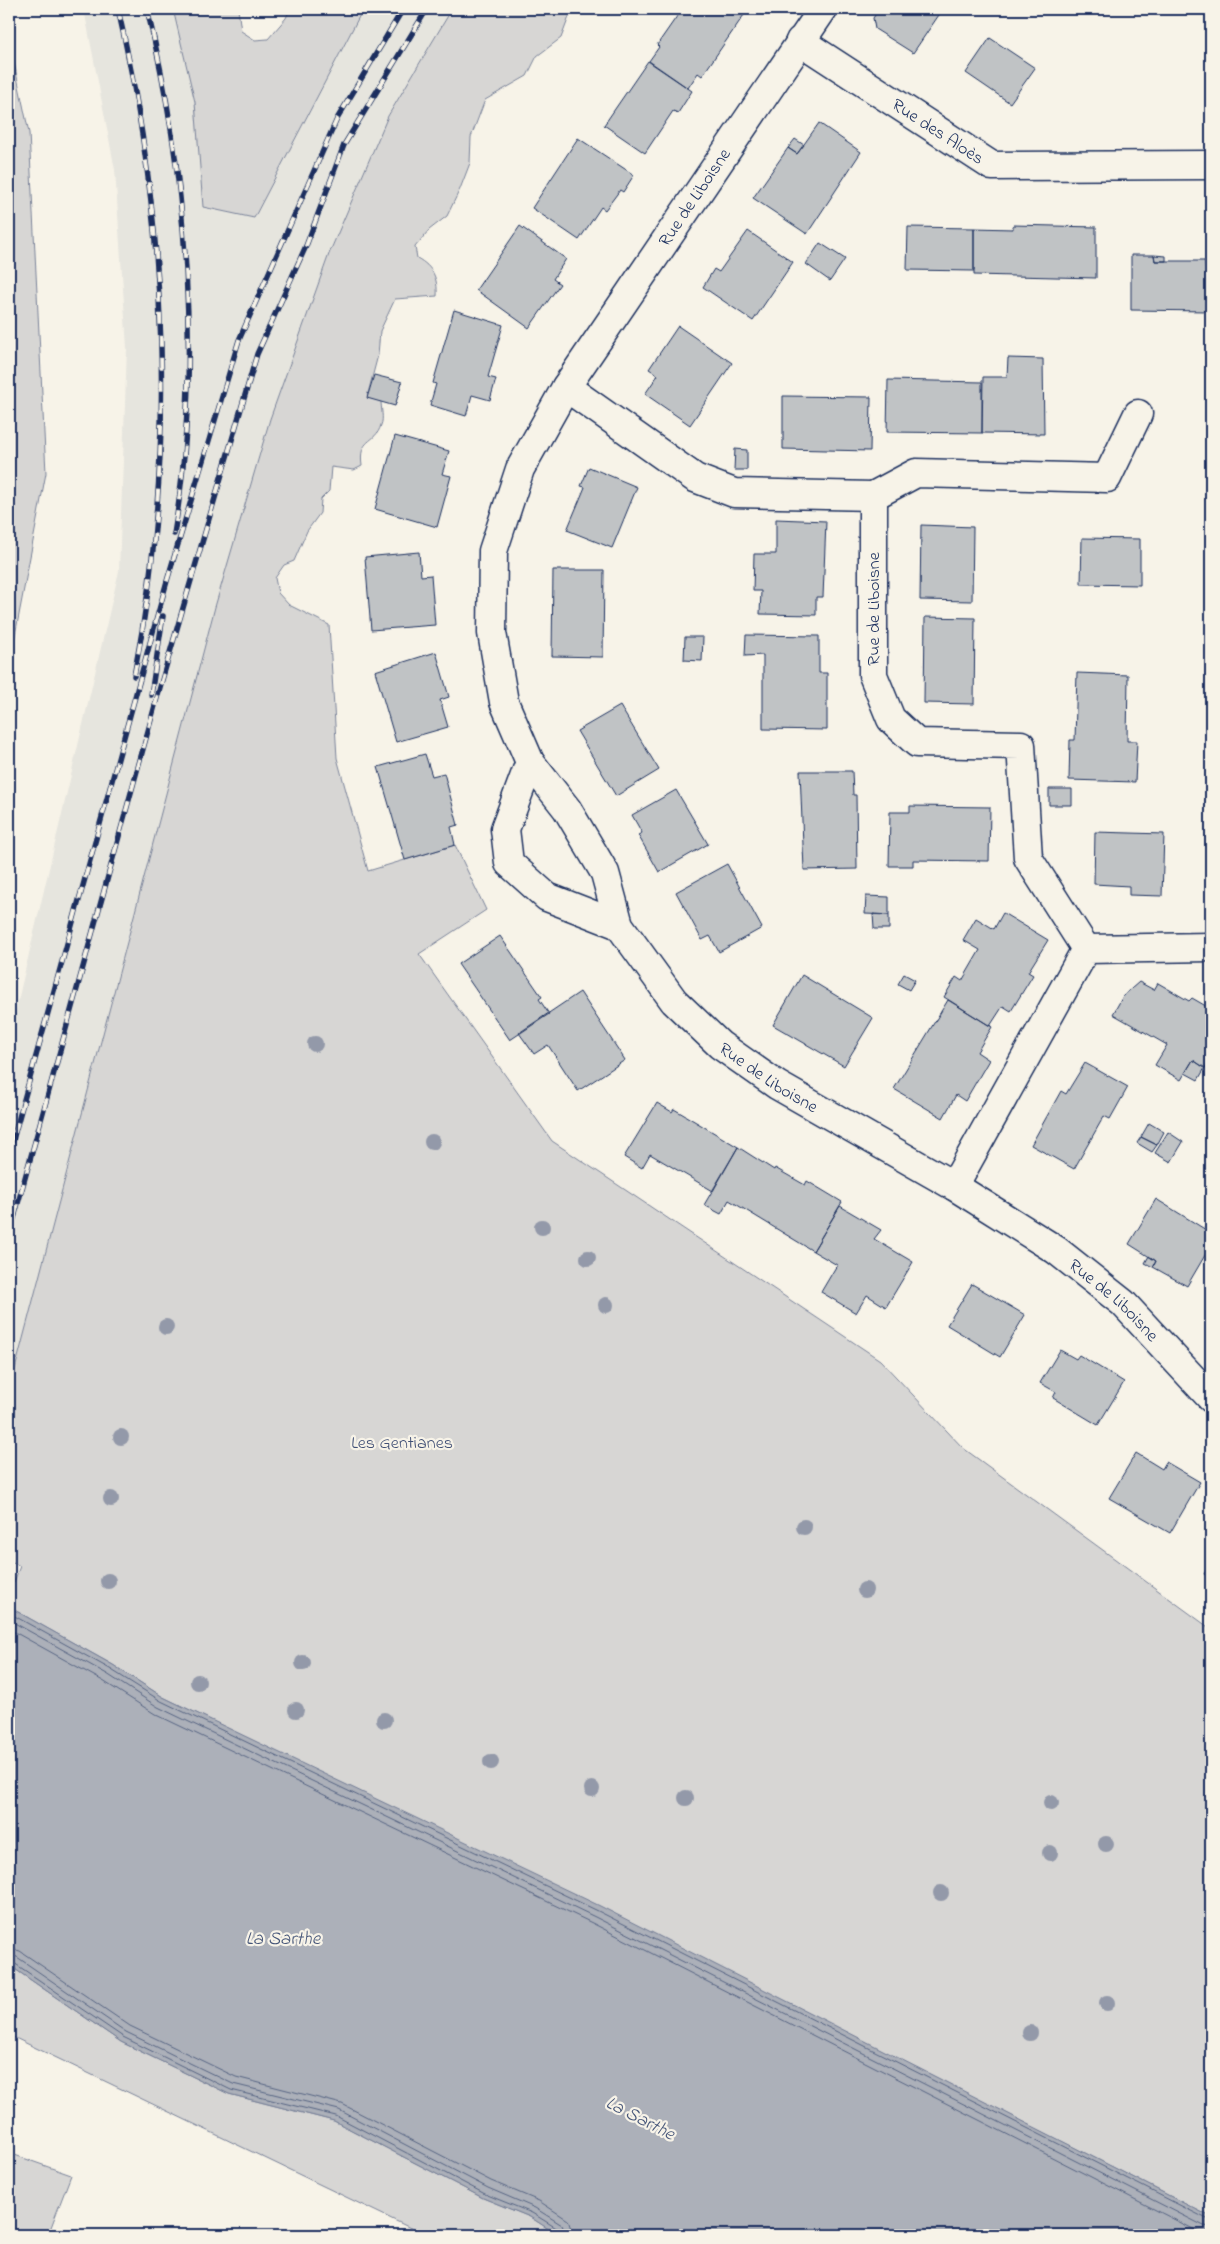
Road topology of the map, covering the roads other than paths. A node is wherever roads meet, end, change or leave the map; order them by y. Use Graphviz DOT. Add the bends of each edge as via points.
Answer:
graph roads {
  1 [pos="823,9"];
  2 [pos="800,41"];
  3 [pos="1211,165"];
  4 [pos="566,387"];
  5 [pos="1138,414"];
  6 [pos="873,496"];
  7 [pos="530,762"];
  8 [pos="619,925"];
  9 [pos="1211,947"];
  10 [pos="1086,949"];
  11 [pos="954,1186"];
  12 [pos="1211,1398"];
  1 -- 2 [label="street, Rue de Liboisne"];
  2 -- 3 [label="street, Rue des Aloès" via="992,166"];
  2 -- 4 [label="street, Rue de Liboisne"];
  4 -- 6 [label="street" via="695,478 734,493"];
  4 -- 7 [label="street, Rue de Liboisne" via="520,469 493,551 492,633 504,702"];
  5 -- 6 [label="street" via="1107,478 916,473"];
  6 -- 10 [label="street, Rue de Liboisne" via="873,675 891,719 917,743 1021,744 1028,858"];
  7 -- 8 [label="street, Rue de Liboisne" via="566,809 605,873"];
  7 -- 8 [label="street" via="505,829 509,863 548,897"];
  8 -- 11 [label="street, Rue de Liboisne" via="674,1000 720,1045 777,1085"];
  9 -- 10 [label="street"];
  10 -- 11 [label="street"];
  11 -- 12 [label="street, Rue de Liboisne" via="1056,1250 1123,1303"];
}
